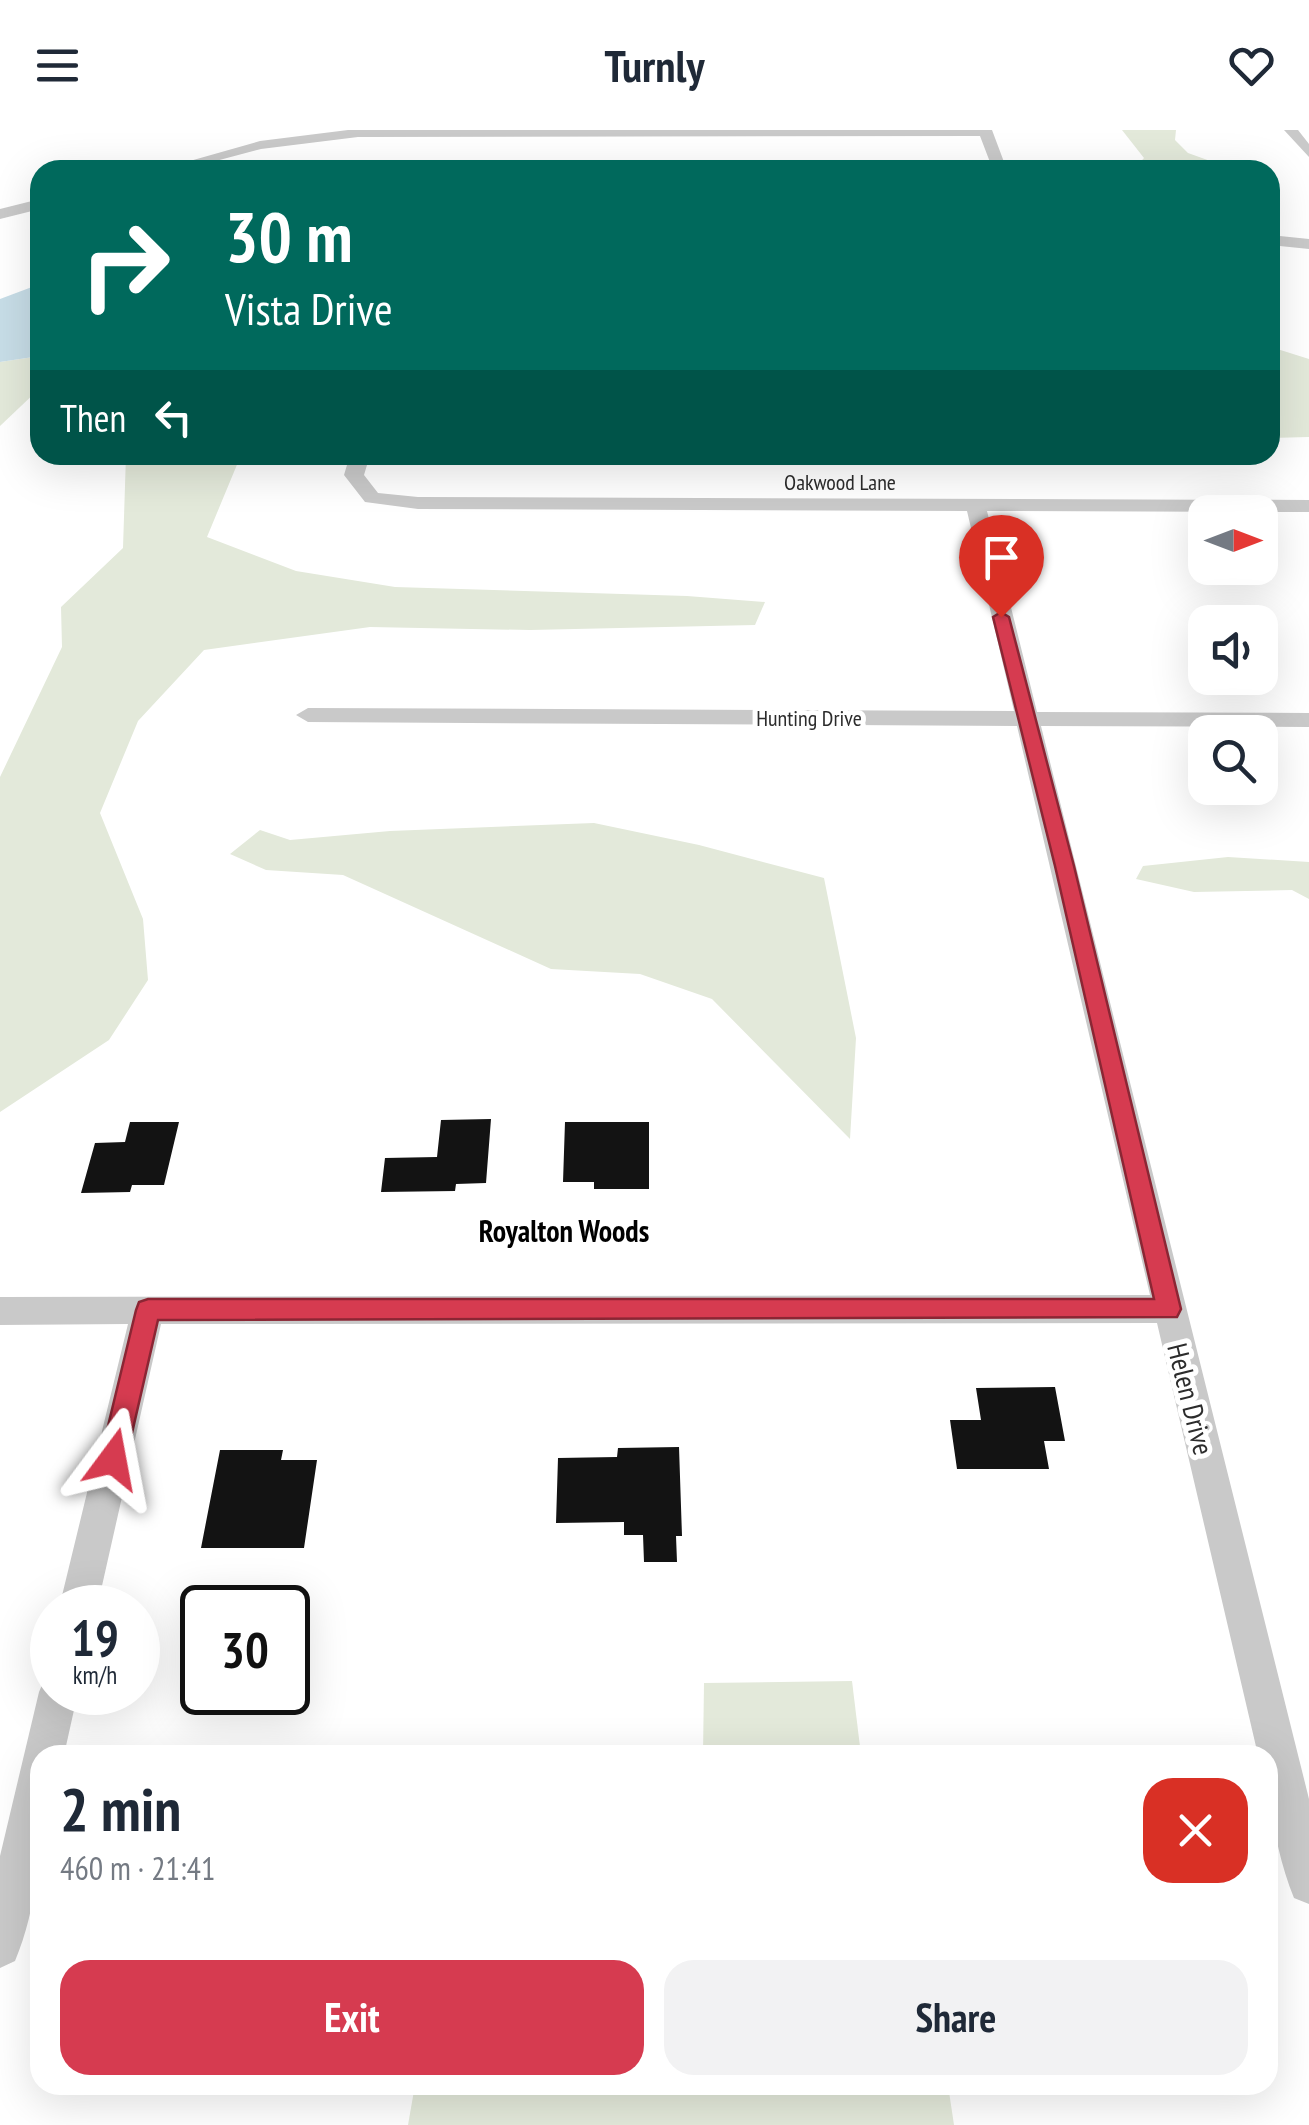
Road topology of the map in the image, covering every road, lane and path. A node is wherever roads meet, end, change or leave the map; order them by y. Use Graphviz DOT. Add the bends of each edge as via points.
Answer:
graph roads {
  1 [pos="1292,130"];
  2 [pos="985,131"];
  3 [pos="1309,154"];
  4 [pos="204,160"];
  5 [pos="996,160"];
  6 [pos="30,206"];
  7 [pos="0,214"];
  8 [pos="1280,241"];
  9 [pos="1309,244"];
  10 [pos="357,465"];
  11 [pos="1309,506"];
  12 [pos="976,508"];
  13 [pos="308,715"];
  14 [pos="1027,720"];
  15 [pos="1309,720"];
  16 [pos="1168,1309"];
  17 [pos="148,1310"];
  18 [pos="0,1311"];
  19 [pos="83,1585"];
  20 [pos="54,1715"];
  21 [pos="46,1745"];
  22 [pos="1295,1760"];
  23 [pos="30,1816"];
  24 [pos="1309,1882"];
  25 [pos="0,1946"];
  1 -- 3 [label="street"];
  2 -- 4 [label="street" via="358,133 260,145"];
  2 -- 5 [label="street"];
  6 -- 7 [label="street"];
  8 -- 9 [label="street"];
  10 -- 12 [label="street, Oakwood Lane" via="354,476 372,498 418,504"];
  11 -- 12 [label="street, Oakwood Lane"];
  12 -- 14 [label="street, Helen Drive"];
  13 -- 14 [label="street, Hunting Drive"];
  14 -- 15 [label="street, Hunting Drive"];
  14 -- 16 [label="street, Helen Drive"];
  16 -- 17 [label="street"];
  16 -- 22 [label="street, Helen Drive"];
  17 -- 18 [label="street"];
  17 -- 19 [label="street"];
  20 -- 21 [label="street"];
  22 -- 24 [label="street, Helen Drive"];
  23 -- 25 [label="street"];
}
